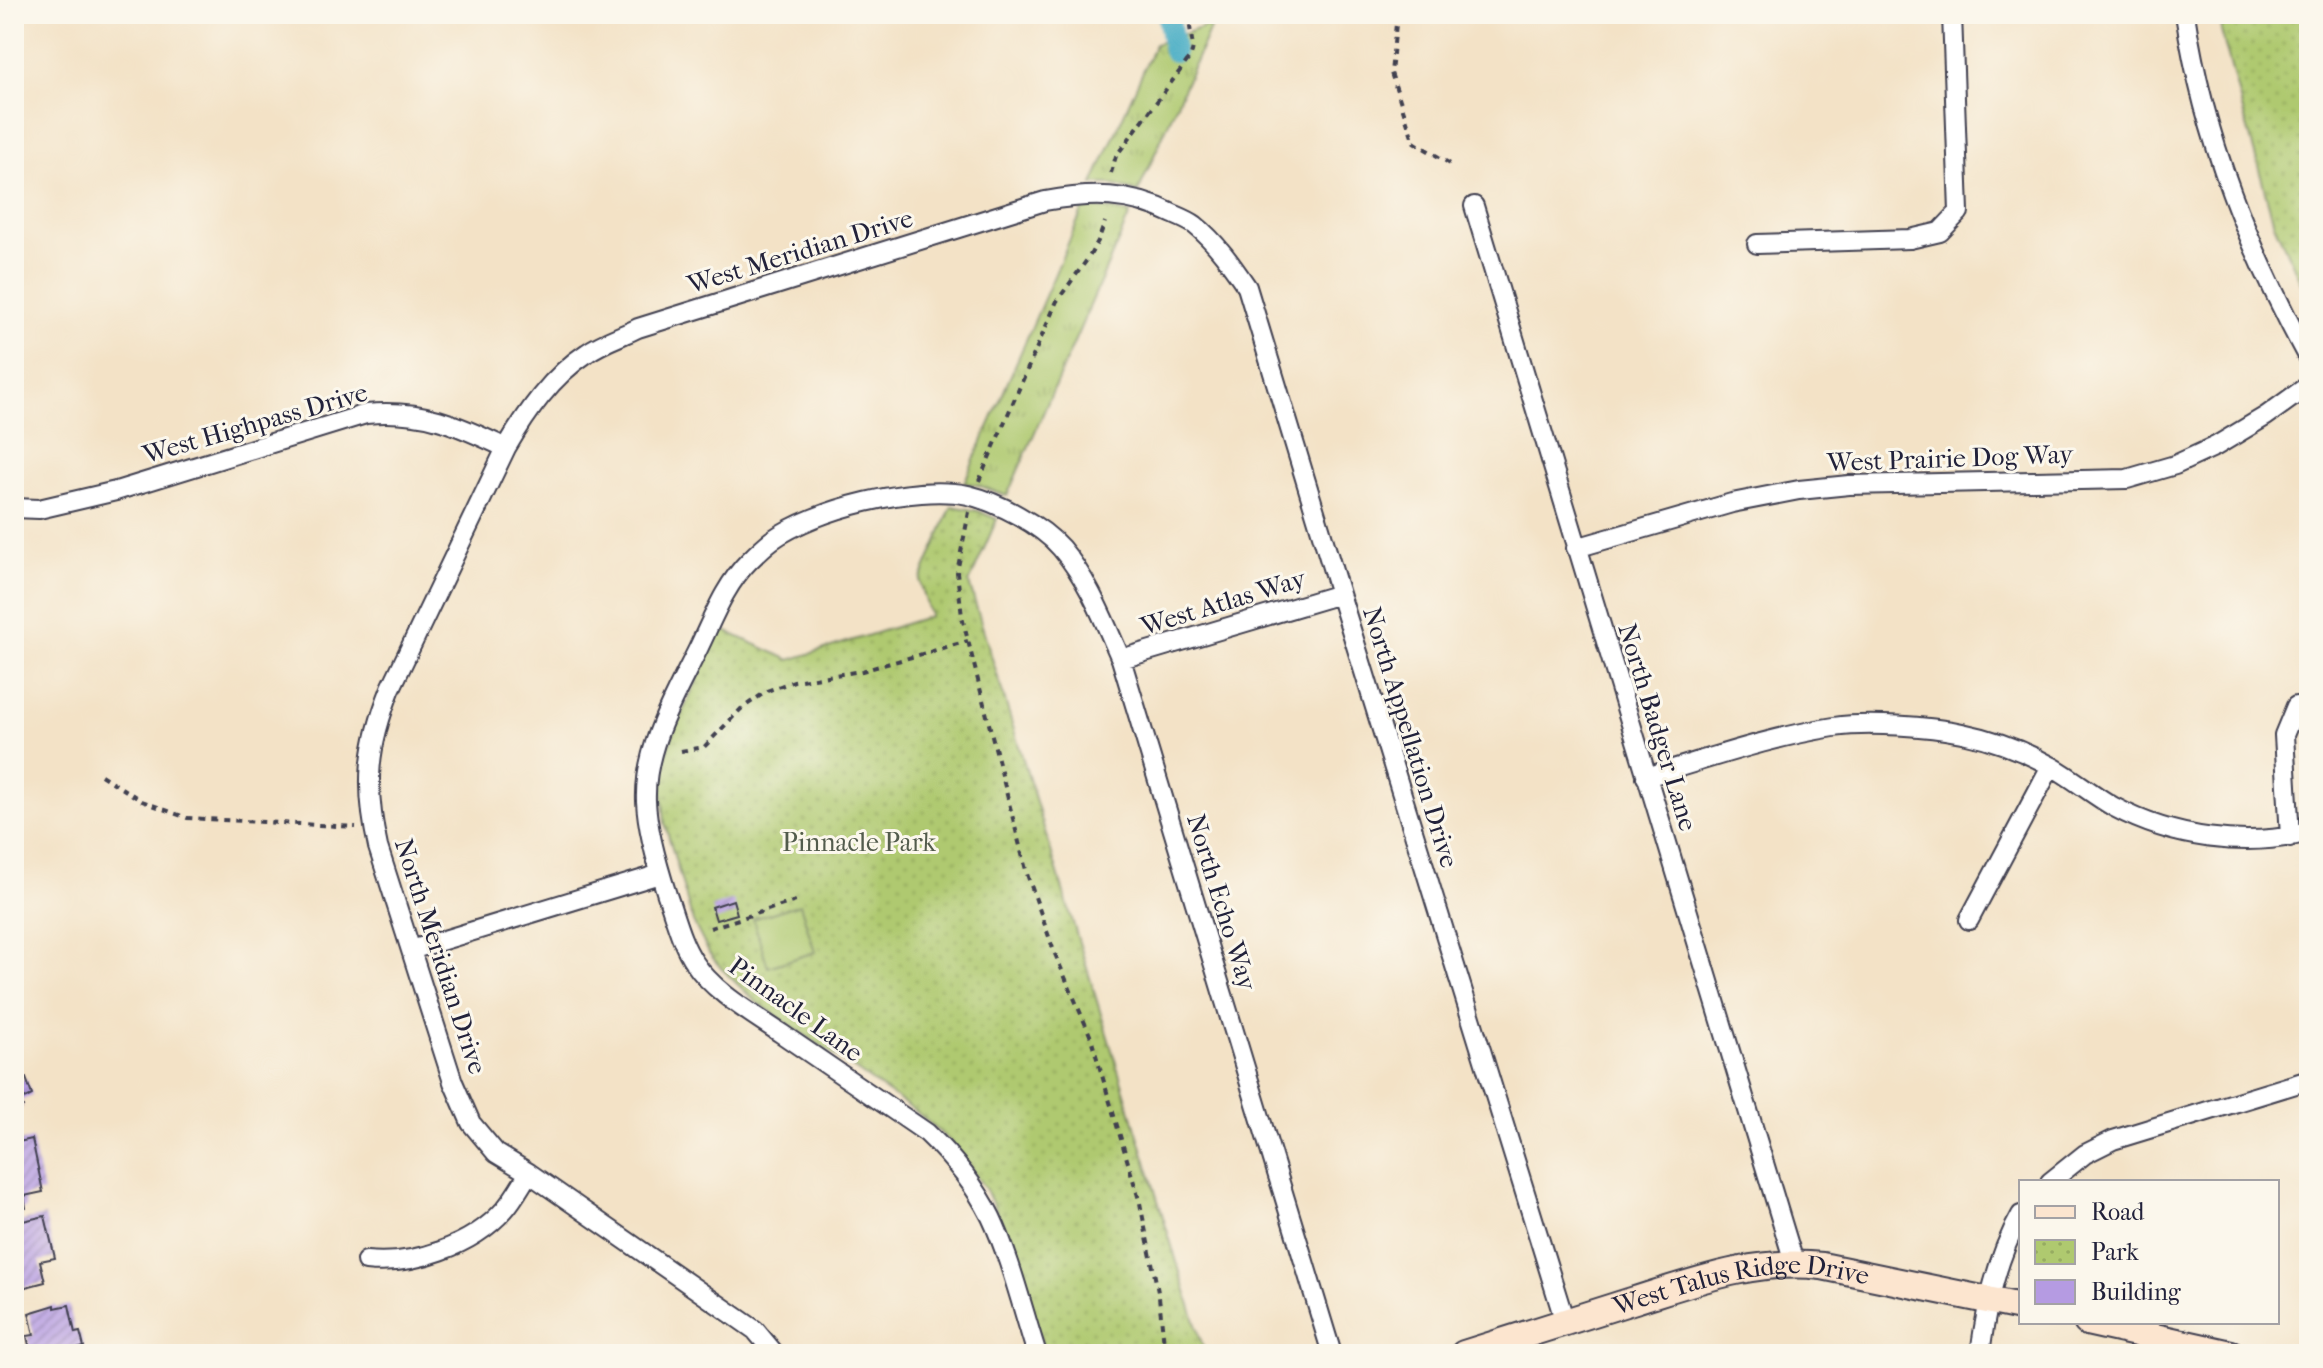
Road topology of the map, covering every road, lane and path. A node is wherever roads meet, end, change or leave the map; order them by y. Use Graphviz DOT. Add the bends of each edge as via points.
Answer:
graph roads {
  1 [pos="1188,14"];
  2 [pos="1397,14"];
  3 [pos="1952,14"];
  4 [pos="2185,14"];
  5 [pos="1452,165"];
  6 [pos="1111,173"];
  7 [pos="1156,205"];
  8 [pos="1474,206"];
  9 [pos="1105,222"];
  10 [pos="1757,244"];
  11 [pos="2309,360"];
  12 [pos="2309,385"];
  13 [pos="506,448"];
  14 [pos="974,497"];
  15 [pos="998,506"];
  16 [pos="14,508"];
  17 [pos="1576,548"];
  18 [pos="1340,594"];
  19 [pos="968,641"];
  20 [pos="1121,659"];
  21 [pos="2296,706"];
  22 [pos="681,751"];
  23 [pos="2051,766"];
  24 [pos="101,775"];
  25 [pos="1646,777"];
  26 [pos="363,828"];
  27 [pos="2309,832"];
  28 [pos="2290,837"];
  29 [pos="660,874"];
  30 [pos="799,900"];
  31 [pos="1969,920"];
  32 [pos="710,928"];
  33 [pos="411,950"];
  34 [pos="2309,1080"];
  35 [pos="529,1173"];
  36 [pos="2052,1180"];
  37 [pos="2019,1218"];
  38 [pos="366,1261"];
  39 [pos="1794,1262"];
  40 [pos="1990,1301"];
  41 [pos="2019,1307"];
  42 [pos="1565,1322"];
  43 [pos="2096,1324"];
  44 [pos="775,1354"];
  45 [pos="1037,1354"];
  46 [pos="1165,1354"];
  47 [pos="1332,1354"];
  48 [pos="1464,1354"];
  49 [pos="1980,1354"];
  50 [pos="2231,1354"];
  1 -- 6 [label="path" via="1193,47 1187,63 1116,156"];
  2 -- 5 [label="path" via="1391,73 1414,142"];
  3 -- 10 [label="street" via="1959,212 1940,232 1910,239"];
  4 -- 11 [label="street" via="2210,133 2231,192 2274,296"];
  7 -- 13 [label="street, West Meridian Drive" via="1115,195 1045,201 638,328 589,351 562,372"];
  7 -- 18 [label="street, North Appellation Drive" via="1194,224 1247,287"];
  8 -- 17 [label="street, North Badger Lane"];
  9 -- 14 [label="path" via="1089,257 1057,301"];
  12 -- 17 [label="street, West Prairie Dog Way" via="2216,446 2127,479 1799,490 1732,503"];
  13 -- 16 [label="street, West Highpass Drive" via="424,415 366,414 116,491 39,509"];
  13 -- 33 [label="street, North Meridian Drive" via="391,688 370,762 371,816"];
  14 -- 15 [label="street, Pinnacle Lane"];
  14 -- 19 [label="path" via="957,572"];
  14 -- 29 [label="street, Pinnacle Lane" via="930,492 851,506 801,524 747,563 727,588 652,750 646,802"];
  15 -- 20 [label="street, North Echo Way" via="1060,546 1098,605"];
  17 -- 25 [label="street, North Badger Lane"];
  18 -- 20 [label="street, West Atlas Way"];
  18 -- 42 [label="street, North Appellation Drive"];
  19 -- 22 [label="path" via="767,691 704,747"];
  19 -- 46 [label="path" via="1027,874 1090,1035 1136,1188"];
  20 -- 47 [label="street, North Echo Way"];
  21 -- 28 [label="street" via="2284,735"];
  23 -- 25 [label="street" via="1962,733 1838,726"];
  23 -- 28 [label="street" via="2115,807 2168,829 2233,841"];
  23 -- 31 [label="street"];
  24 -- 26 [label="path" via="142,801 187,818"];
  25 -- 39 [label="street, North Badger Lane"];
  27 -- 28 [label="street"];
  29 -- 33 [label="street"];
  29 -- 45 [label="street, Pinnacle Lane" via="694,963 717,987 927,1133 949,1154 991,1217"];
  30 -- 32 [label="path"];
  33 -- 35 [label="street, North Meridian Drive" via="471,1123 496,1153"];
  34 -- 36 [label="street" via="2113,1140"];
  35 -- 38 [label="street" via="505,1209 481,1231 405,1261"];
  35 -- 44 [label="street, North Meridian Drive" via="755,1330"];
  37 -- 40 [label="street" via="2007,1238"];
  39 -- 40 [label="street, West Talus Ridge Drive"];
  39 -- 42 [label="street, West Talus Ridge Drive" via="1754,1266"];
  40 -- 41 [label="street, West Talus Ridge Drive"];
  40 -- 49 [label="street"];
  42 -- 48 [label="street, West Talus Ridge Drive"];
  43 -- 50 [label="street"];
}
